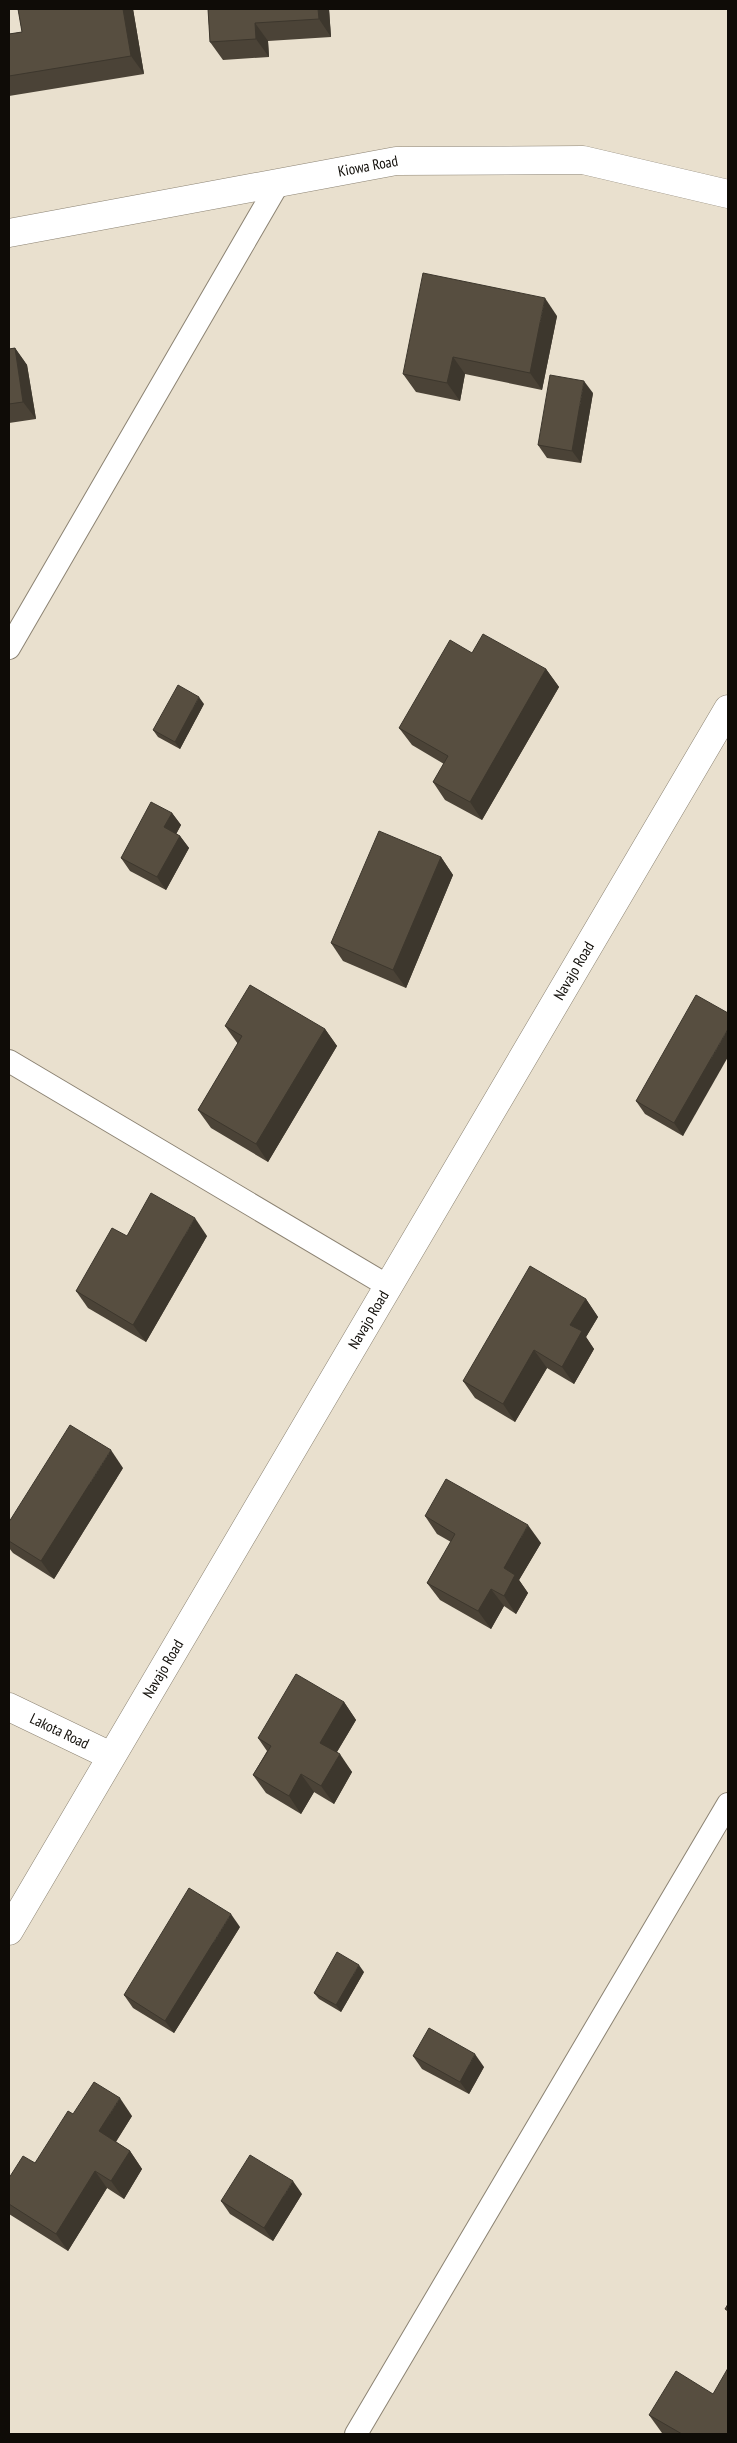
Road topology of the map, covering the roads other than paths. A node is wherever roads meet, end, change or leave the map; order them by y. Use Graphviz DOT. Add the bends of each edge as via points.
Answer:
graph roads {
  1 [pos="278,184"];
  2 [pos="728,194"];
  3 [pos="9,233"];
  4 [pos="9,648"];
  5 [pos="728,709"];
  6 [pos="9,1061"];
  7 [pos="388,1286"];
  8 [pos="9,1707"];
  9 [pos="111,1756"];
  10 [pos="728,1804"];
  11 [pos="9,1931"];
  12 [pos="356,2434"];
  1 -- 2 [label="main road, Kiowa Road" via="396,162 583,160"];
  1 -- 3 [label="main road, Kiowa Road"];
  1 -- 4 [label="lane"];
  5 -- 7 [label="main road, Navajo Road"];
  6 -- 7 [label="lane"];
  7 -- 9 [label="main road, Navajo Road"];
  8 -- 9 [label="main road, Lakota Road"];
  9 -- 11 [label="main road, Navajo Road"];
  10 -- 12 [label="lane"];
}
